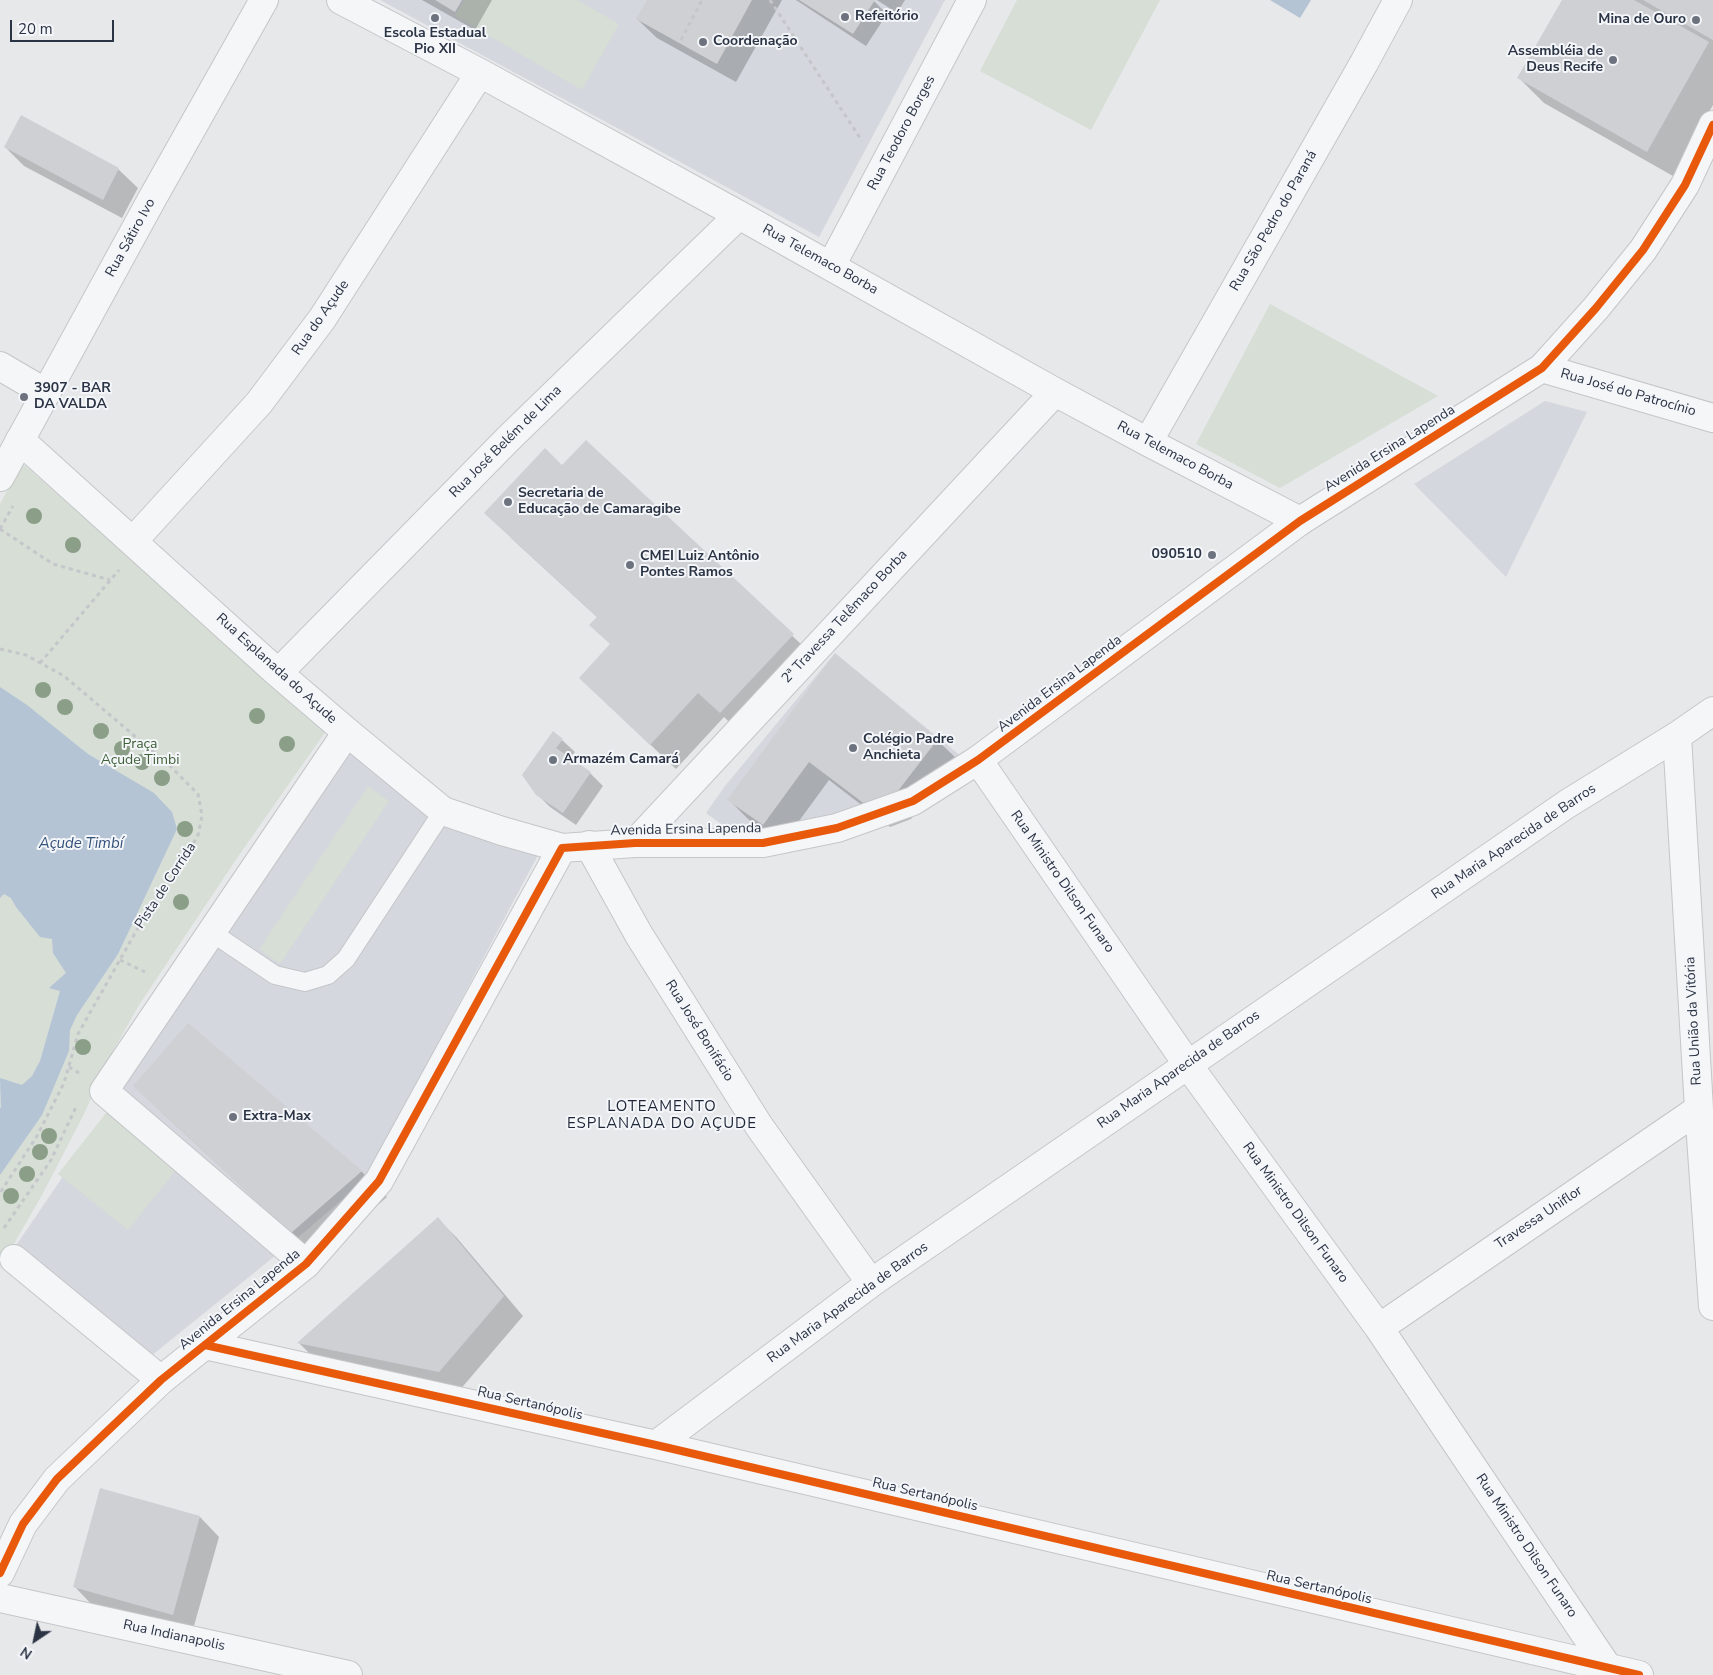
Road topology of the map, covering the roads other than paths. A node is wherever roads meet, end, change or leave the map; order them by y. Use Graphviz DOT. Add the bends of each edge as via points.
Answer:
graph roads {
  1 [pos="264,0"];
  2 [pos="340,0"];
  3 [pos="972,0"];
  4 [pos="1398,0"];
  5 [pos="480,73"];
  6 [pos="1713,125"];
  7 [pos="739,215"];
  8 [pos="832,266"];
  9 [pos="0,366"];
  10 [pos="1542,368"];
  11 [pos="1055,392"];
  12 [pos="46,393"];
  13 [pos="1713,418"];
  14 [pos="20,440"];
  15 [pos="1148,442"];
  16 [pos="0,477"];
  17 [pos="1300,520"];
  18 [pos="128,552"];
  19 [pos="278,673"];
  20 [pos="1713,711"];
  21 [pos="347,732"];
  22 [pos="1677,736"];
  23 [pos="978,760"];
  24 [pos="443,811"];
  25 [pos="635,842"];
  26 [pos="575,846"];
  27 [pos="211,932"];
  28 [pos="1188,1064"];
  29 [pos="1699,1109"];
  30 [pos="14,1259"];
  31 [pos="306,1264"];
  32 [pos="872,1283"];
  33 [pos="1713,1306"];
  34 [pos="1379,1328"];
  35 [pos="205,1345"];
  36 [pos="161,1380"];
  37 [pos="656,1445"];
  38 [pos="0,1573"];
  39 [pos="0,1598"];
  40 [pos="1608,1668"];
  41 [pos="348,1675"];
  42 [pos="1638,1675"];
  1 -- 12 [label="street, Rua Sátiro Ivo"];
  2 -- 5 [label="street, Rua Telemaco Borba"];
  3 -- 8 [label="street, Rua Teodoro Borges"];
  4 -- 15 [label="street, Rua São Pedro do Paraná"];
  5 -- 7 [label="street, Rua Telemaco Borba"];
  5 -- 18 [label="street, Rua do Açude" via="322,319 259,403"];
  6 -- 10 [label="street, Avenida Ersina Lapenda" via="1685,185 1643,250"];
  7 -- 8 [label="street, Rua Telemaco Borba"];
  7 -- 19 [label="street, Rua José Belém de Lima" via="509,438"];
  8 -- 11 [label="street, Rua Telemaco Borba"];
  9 -- 12 [label="street"];
  10 -- 13 [label="street, Rua José do Patrocínio"];
  10 -- 17 [label="street, Avenida Ersina Lapenda"];
  11 -- 15 [label="street, Rua Telemaco Borba"];
  11 -- 25 [label="street, 2ª Travessa Telêmaco Borba"];
  12 -- 14 [label="street, Rua Sátiro Ivo"];
  14 -- 16 [label="street, Rua Sátiro Ivo"];
  14 -- 18 [label="street, Rua Esplanada do Açude"];
  15 -- 17 [label="street, Rua Telemaco Borba"];
  17 -- 23 [label="street, Avenida Ersina Lapenda"];
  18 -- 19 [label="street, Rua Esplanada do Açude"];
  19 -- 21 [label="street, Rua Esplanada do Açude"];
  20 -- 22 [label="street, Rua Maria Aparecida de Barros"];
  21 -- 24 [label="street, Rua Esplanada do Açude"];
  21 -- 27 [label="street"];
  22 -- 28 [label="street, Rua Maria Aparecida de Barros" via="1567,804"];
  22 -- 29 [label="street, Rua União da Vitória"];
  23 -- 25 [label="street, Avenida Ersina Lapenda" via="913,801 838,828 763,843"];
  23 -- 28 [label="street, Rua Ministro Dilson Funaro"];
  24 -- 26 [label="street, Rua Esplanada do Açude" via="502,831"];
  24 -- 27 [label="lane" via="346,959 328,975 305,982 275,975"];
  25 -- 26 [label="street, Avenida Ersina Lapenda"];
  26 -- 31 [label="street, Avenida Ersina Lapenda" via="379,1181"];
  26 -- 32 [label="street, Rua José Bonifácio" via="639,935 754,1118"];
  27 -- 31 [label="street" via="104,1091"];
  28 -- 32 [label="street, Rua Maria Aparecida de Barros"];
  28 -- 34 [label="street, Rua Ministro Dilson Funaro"];
  29 -- 33 [label="street, Rua União da Vitória"];
  29 -- 34 [label="street, Travessa Uniflor"];
  30 -- 36 [label="street"];
  31 -- 35 [label="street, Avenida Ersina Lapenda"];
  32 -- 37 [label="street, Rua Maria Aparecida de Barros"];
  34 -- 40 [label="street, Rua Ministro Dilson Funaro"];
  35 -- 36 [label="street, Avenida Ersina Lapenda"];
  35 -- 37 [label="street, Rua Sertanópolis"];
  36 -- 38 [label="street, Avenida Ersina Lapenda" via="57,1479 23,1524"];
  37 -- 40 [label="street, Rua Sertanópolis"];
  39 -- 41 [label="street, Rua Indianapolis"];
  40 -- 42 [label="street, Rua Sertanópolis"];
}
